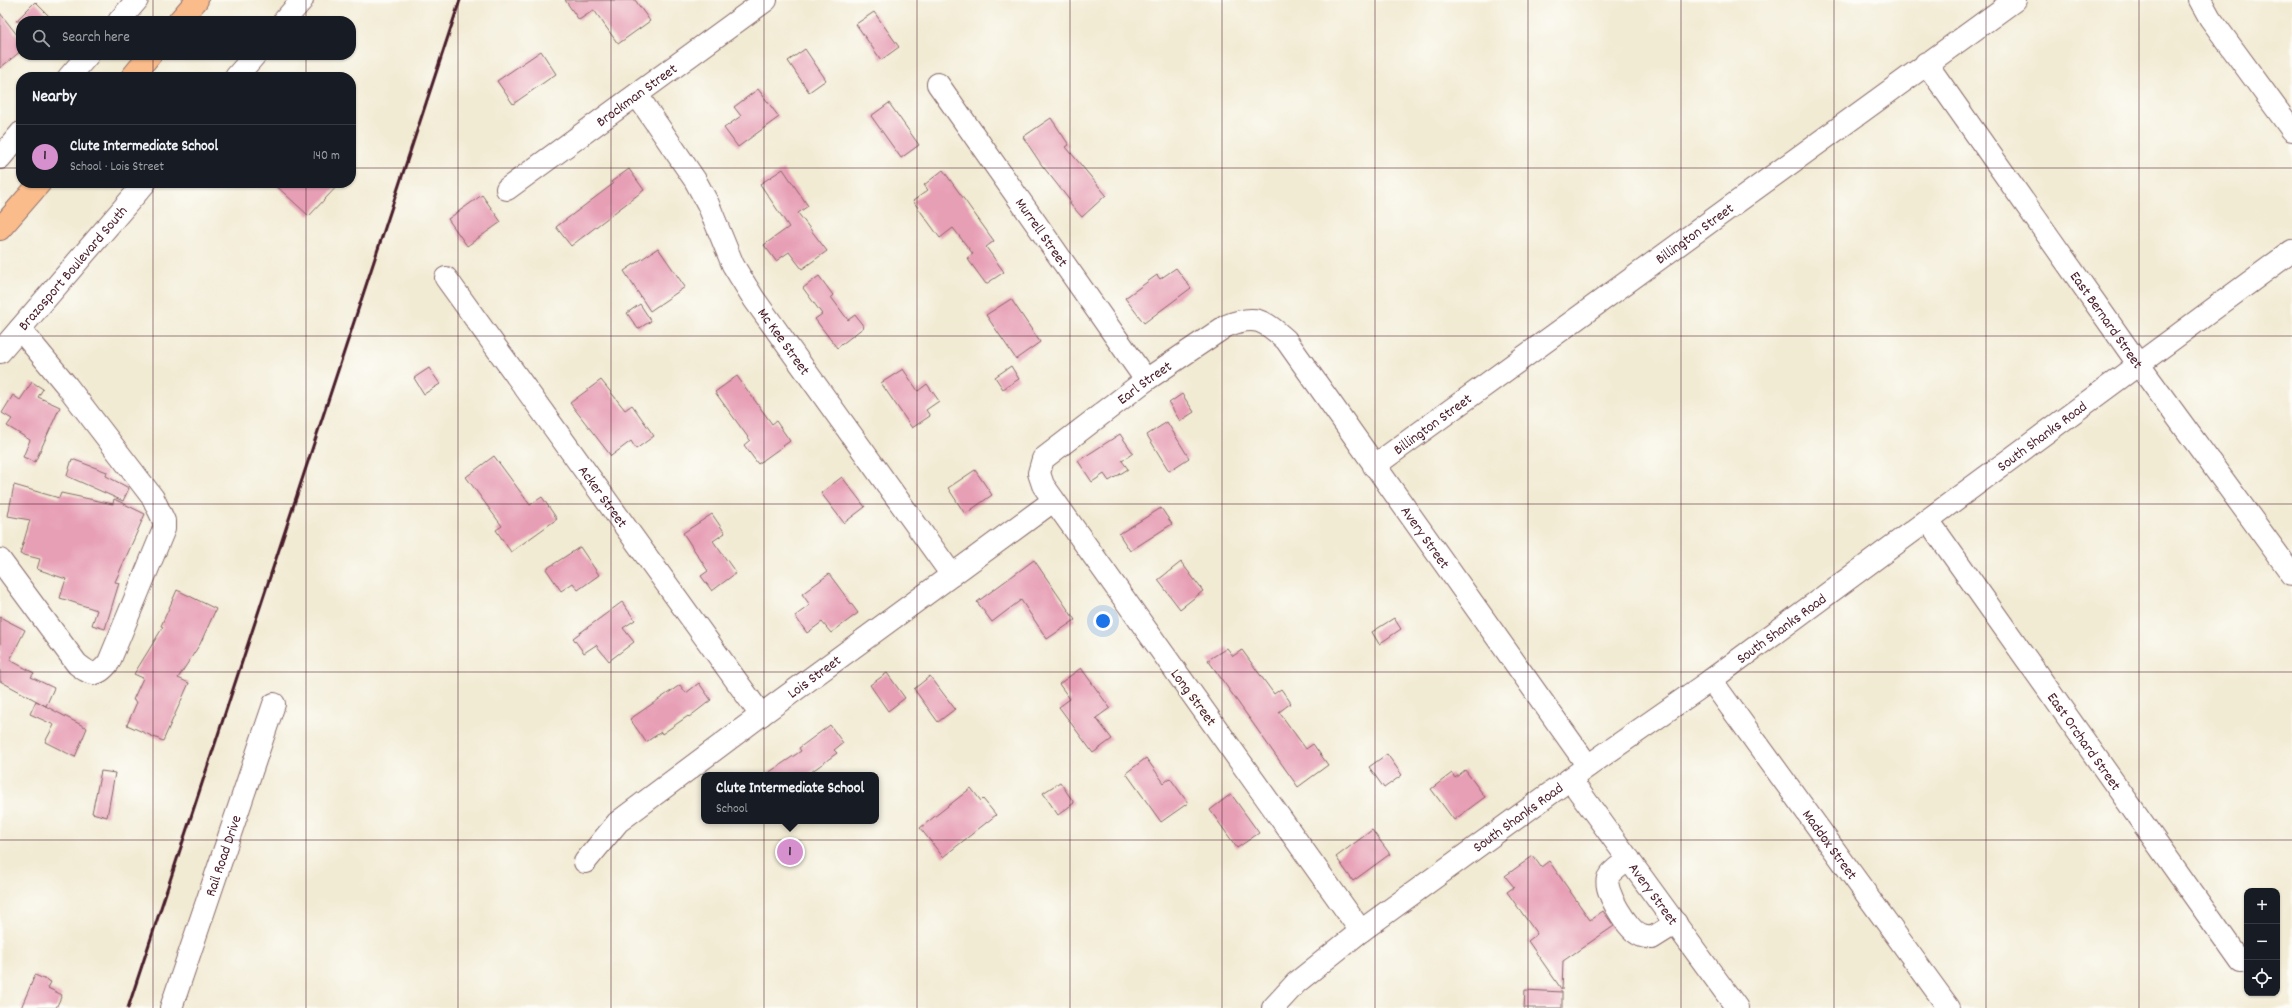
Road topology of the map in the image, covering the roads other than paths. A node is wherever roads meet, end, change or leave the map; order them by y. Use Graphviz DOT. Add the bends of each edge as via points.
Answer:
graph roads {
  1 [pos="137,0"];
  2 [pos="197,0"];
  3 [pos="302,0"];
  4 [pos="766,0"];
  5 [pos="2015,0"];
  6 [pos="2200,0"];
  7 [pos="123,16"];
  8 [pos="183,16"];
  9 [pos="288,16"];
  10 [pos="84,60"];
  11 [pos="146,60"];
  12 [pos="251,60"];
  13 [pos="1926,64"];
  14 [pos="73,72"];
  15 [pos="136,72"];
  16 [pos="240,72"];
  17 [pos="938,84"];
  18 [pos="637,95"];
  19 [pos="2292,130"];
  20 [pos="16,139"];
  21 [pos="0,158"];
  22 [pos="36,188"];
  23 [pos="141,188"];
  24 [pos="507,189"];
  25 [pos="0,229"];
  26 [pos="2292,251"];
  27 [pos="446,278"];
  28 [pos="1253,320"];
  29 [pos="20,329"];
  30 [pos="0,352"];
  31 [pos="2139,365"];
  32 [pos="1146,380"];
  33 [pos="1043,459"];
  34 [pos="1374,466"];
  35 [pos="1053,501"];
  36 [pos="1928,520"];
  37 [pos="0,560"];
  38 [pos="2292,574"];
  39 [pos="952,575"];
  40 [pos="1711,680"];
  41 [pos="274,704"];
  42 [pos="761,715"];
  43 [pos="1588,766"];
  44 [pos="1570,779"];
  45 [pos="1629,859"];
  46 [pos="585,862"];
  47 [pos="1676,924"];
  48 [pos="1361,931"];
  49 [pos="2241,962"];
  50 [pos="171,1008"];
  51 [pos="1273,1008"];
  52 [pos="1737,1008"];
  53 [pos="1949,1008"];
  1 -- 7 [label="street"];
  2 -- 8 [label="main road"];
  3 -- 9 [label="street"];
  4 -- 18 [label="street, Brockman Street"];
  5 -- 13 [label="street, Billington Street"];
  6 -- 19 [label="street" via="2210,18"];
  10 -- 14 [label="street"];
  11 -- 15 [label="main road"];
  12 -- 16 [label="street"];
  13 -- 31 [label="street, East Bernard Street"];
  13 -- 34 [label="street, Billington Street"];
  17 -- 32 [label="street, Murrell Street"];
  18 -- 24 [label="street, Brockman Street"];
  18 -- 39 [label="street, Mc Kee Street" via="695,180 733,264 754,299"];
  20 -- 21 [label="street"];
  22 -- 25 [label="main road"];
  23 -- 29 [label="street, Brazosport Boulevard South"];
  26 -- 31 [label="street, South Shanks Road"];
  27 -- 42 [label="street, Acker Street"];
  28 -- 32 [label="street, Earl Street" via="1238,321 1226,326"];
  28 -- 34 [label="street, Avery Street" via="1268,324 1286,340"];
  29 -- 30 [label="street, Brazosport Boulevard South"];
  29 -- 37 [label="street" via="153,498 164,521 164,529 108,662 102,671 94,673 88,673 77,664"];
  31 -- 36 [label="street, South Shanks Road"];
  31 -- 38 [label="street, East Bernard Street"];
  32 -- 33 [label="street, Earl Street"];
  33 -- 35 [label="street, Long Street" via="1039,473"];
  34 -- 43 [label="street, Avery Street"];
  35 -- 39 [label="street, Lois Street"];
  35 -- 48 [label="street, Long Street"];
  36 -- 40 [label="street, South Shanks Road"];
  36 -- 49 [label="street, East Orchard Street"];
  39 -- 42 [label="street, Lois Street"];
  40 -- 43 [label="street, South Shanks Road"];
  40 -- 53 [label="street, Maddox Street"];
  41 -- 50 [label="street, Rail Road Drive"];
  42 -- 46 [label="street, Lois Street" via="618,822"];
  43 -- 44 [label="street, South Shanks Road"];
  44 -- 45 [label="street, Avery Street"];
  44 -- 48 [label="street, South Shanks Road"];
  45 -- 47 [label="street, Avery Street"];
  45 -- 47 [label="street" via="1612,872 1607,880 1608,892 1630,926 1639,935 1652,938"];
  47 -- 52 [label="street, Avery Street"];
  48 -- 51 [label="street, South Shanks Road" via="1296,983"];
}
